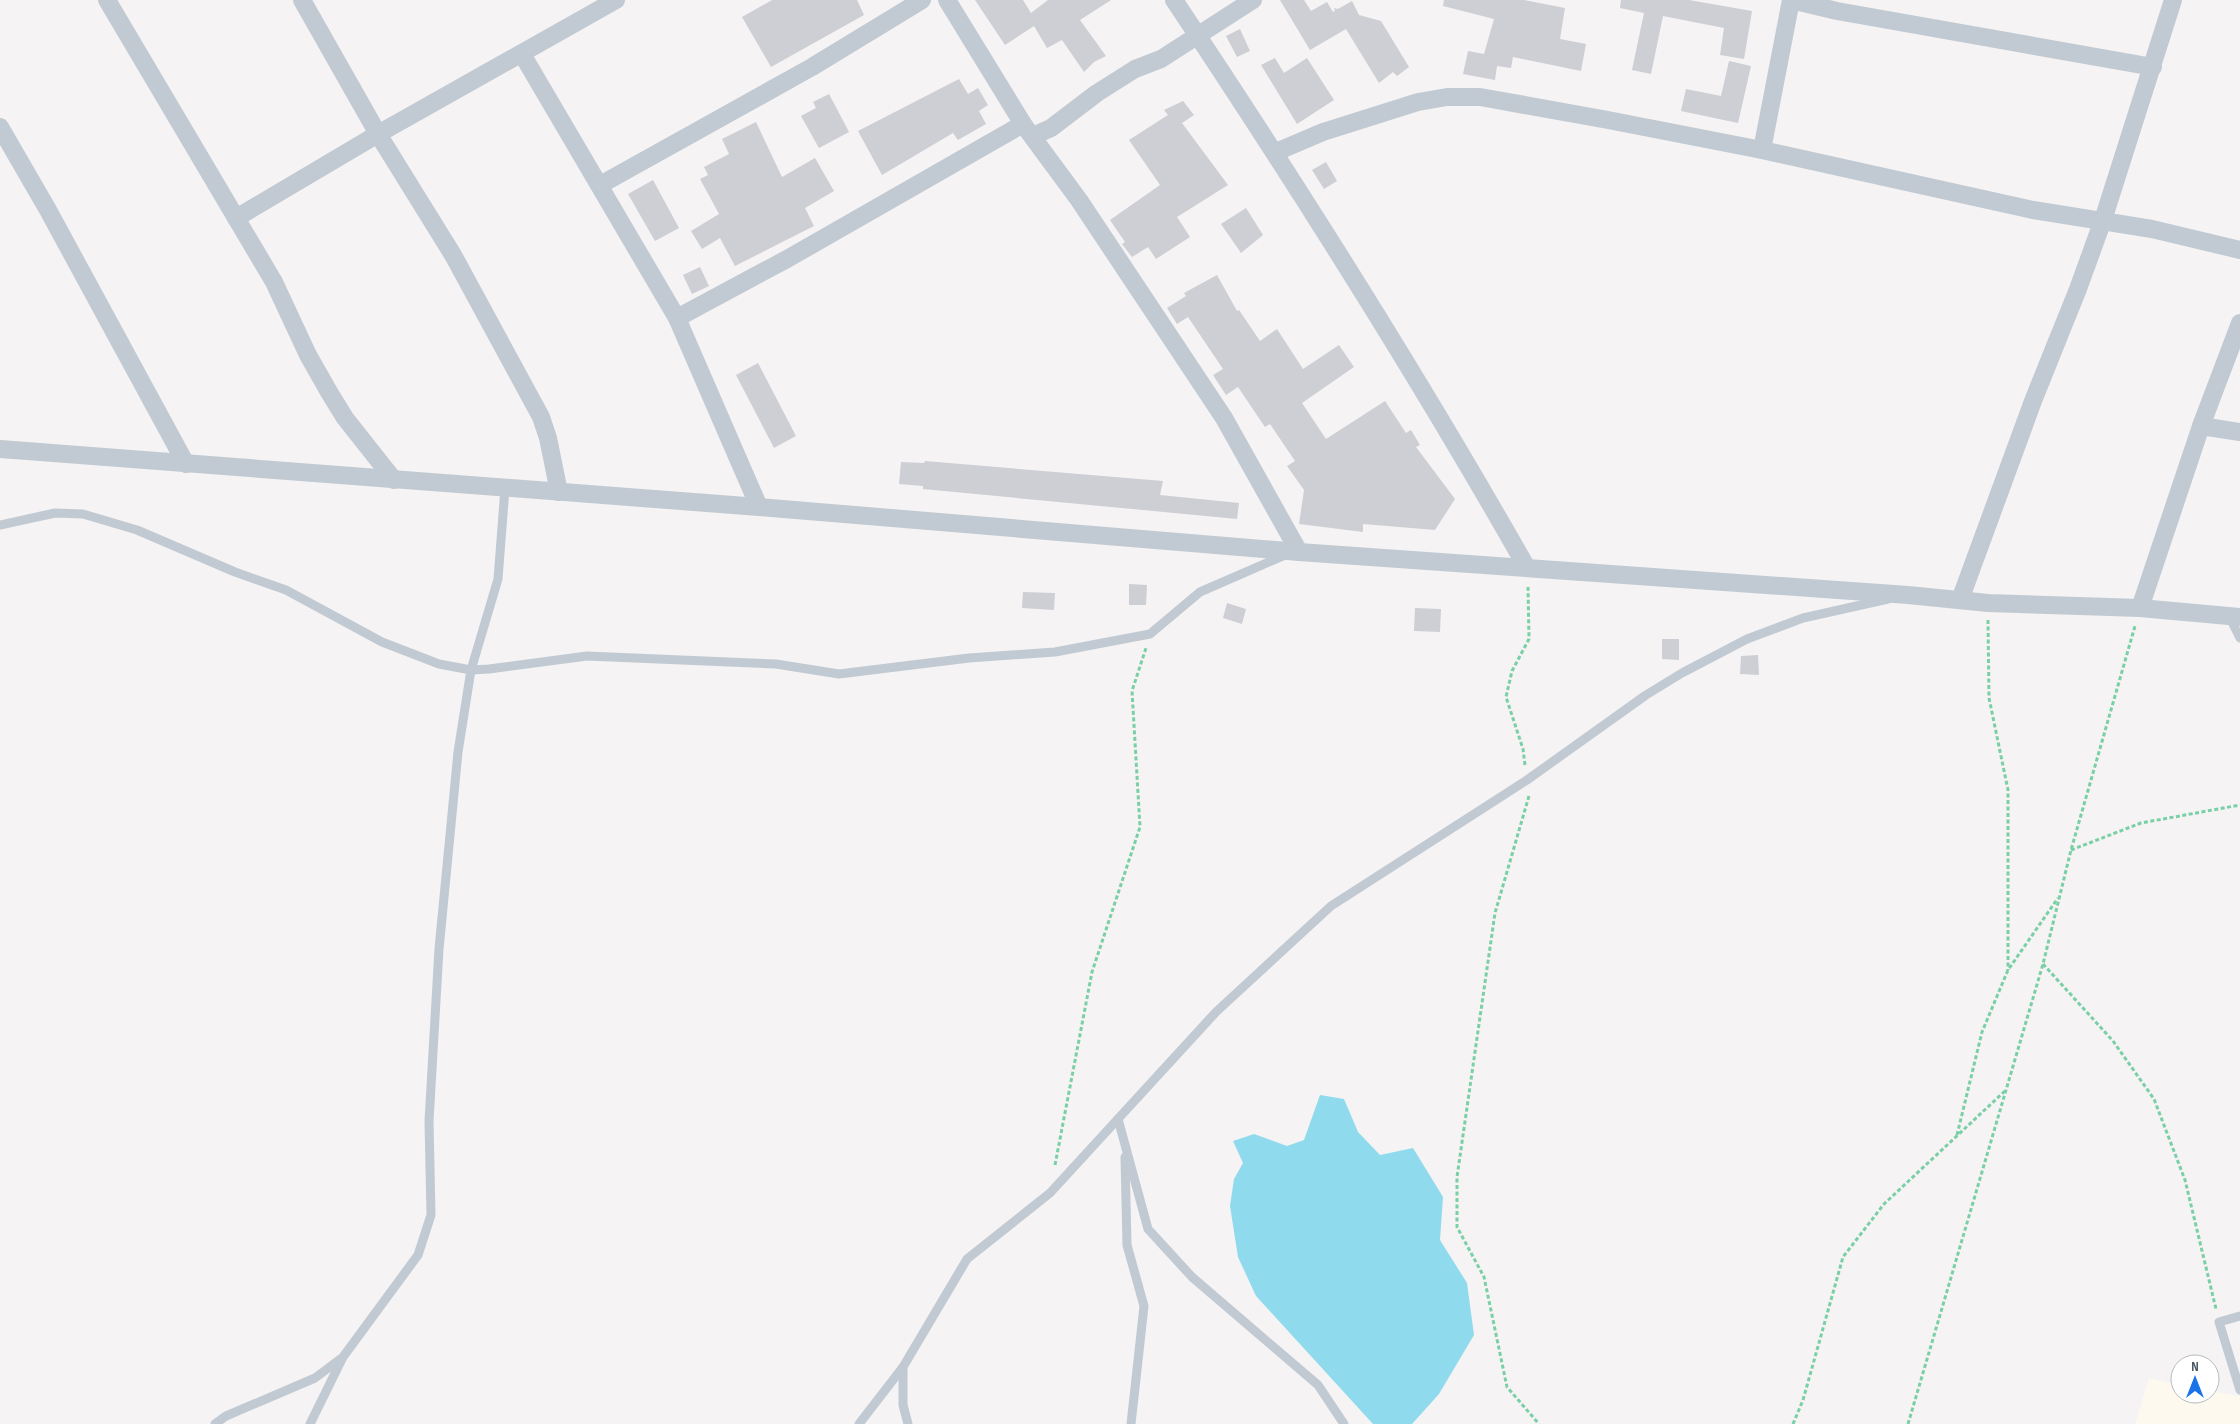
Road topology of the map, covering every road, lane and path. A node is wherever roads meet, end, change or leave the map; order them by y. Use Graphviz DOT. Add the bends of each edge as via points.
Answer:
graph roads {
  1 [pos="107,0"];
  2 [pos="302,0"];
  3 [pos="616,0"];
  4 [pos="922,0"];
  5 [pos="948,0"];
  6 [pos="1174,0"];
  7 [pos="1253,0"];
  8 [pos="1791,0"];
  9 [pos="2173,0"];
  10 [pos="1197,35"];
  11 [pos="522,54"];
  12 [pos="2153,67"];
  13 [pos="0,127"];
  14 [pos="1028,130"];
  15 [pos="378,134"];
  16 [pos="1762,150"];
  17 [pos="1276,152"];
  18 [pos="600,186"];
  19 [pos="236,218"];
  20 [pos="2103,220"];
  21 [pos="2240,250"];
  22 [pos="677,318"];
  23 [pos="2240,323"];
  24 [pos="2201,426"];
  25 [pos="2240,432"];
  26 [pos="0,449"];
  27 [pos="186,464"];
  28 [pos="394,480"];
  29 [pos="505,488"];
  30 [pos="559,492"];
  31 [pos="760,507"];
  32 [pos="0,525"];
  33 [pos="1296,552"];
  34 [pos="1527,568"];
  35 [pos="1908,595"];
  36 [pos="1960,600"];
  37 [pos="1988,603"];
  38 [pos="2140,608"];
  39 [pos="2234,616"];
  40 [pos="1150,634"];
  41 [pos="2240,638"];
  42 [pos="470,670"];
  43 [pos="1527,780"];
  44 [pos="2240,805"];
  45 [pos="2072,850"];
  46 [pos="2061,895"];
  47 [pos="2043,964"];
  48 [pos="2008,970"];
  49 [pos="2006,1089"];
  50 [pos="1118,1119"];
  51 [pos="1957,1136"];
  52 [pos="1125,1144"];
  53 [pos="1050,1193"];
  54 [pos="2240,1316"];
  55 [pos="2219,1322"];
  56 [pos="343,1356"];
  57 [pos="903,1367"];
  58 [pos="2240,1390"];
  59 [pos="215,1424"];
  60 [pos="310,1424"];
  61 [pos="859,1424"];
  62 [pos="908,1424"];
  63 [pos="1131,1424"];
  64 [pos="1344,1424"];
  65 [pos="1539,1424"];
  66 [pos="1794,1424"];
  67 [pos="1908,1424"];
  1 -- 19 [label="street"];
  2 -- 15 [label="street"];
  3 -- 11 [label="street"];
  4 -- 18 [label="street" via="804,72"];
  5 -- 14 [label="street"];
  6 -- 10 [label="street"];
  7 -- 10 [label="street"];
  8 -- 12 [label="street" via="1836,11"];
  8 -- 16 [label="street"];
  9 -- 12 [label="street"];
  10 -- 14 [label="street" via="1161,59 1135,69 1097,93 1051,128"];
  10 -- 17 [label="street"];
  11 -- 15 [label="street"];
  11 -- 18 [label="street"];
  12 -- 20 [label="street"];
  13 -- 27 [label="street"];
  14 -- 22 [label="street"];
  14 -- 33 [label="street" via="1224,418"];
  15 -- 19 [label="street"];
  15 -- 30 [label="street" via="453,255 541,417"];
  16 -- 17 [label="street" via="1469,96 1447,97 1385,111"];
  16 -- 20 [label="street" via="2033,210"];
  17 -- 34 [label="street" via="1460,449"];
  18 -- 22 [label="street"];
  19 -- 28 [label="street" via="274,282 329,392 345,418"];
  20 -- 21 [label="street" via="2152,228"];
  20 -- 36 [label="street"];
  22 -- 31 [label="street"];
  23 -- 24 [label="street"];
  24 -- 25 [label="street"];
  24 -- 38 [label="street"];
  26 -- 27 [label="street"];
  27 -- 28 [label="street"];
  28 -- 29 [label="street"];
  29 -- 30 [label="street"];
  29 -- 42 [label="lane" via="498,578"];
  30 -- 31 [label="street"];
  31 -- 33 [label="street"];
  32 -- 42 [label="lane" via="55,512 83,514 137,530 286,590 382,642 440,664"];
  33 -- 34 [label="street"];
  33 -- 40 [label="lane" via="1200,592"];
  34 -- 35 [label="street"];
  34 -- 43 [label="path" via="1530,639 1512,671 1506,697 1523,749"];
  35 -- 36 [label="street"];
  35 -- 43 [label="lane" via="1804,618 1747,639 1646,695"];
  36 -- 37 [label="street"];
  37 -- 38 [label="street"];
  37 -- 48 [label="path" via="1989,698 2008,790"];
  38 -- 39 [label="street"];
  38 -- 45 [label="path"];
  39 -- 41 [label="lane"];
  40 -- 42 [label="lane" via="1055,652 969,658 838,674 776,664 587,656"];
  40 -- 53 [label="path" via="1132,691 1140,826 1092,972"];
  42 -- 56 [label="lane" via="458,752 440,949 429,1121 430,1214 418,1255"];
  43 -- 50 [label="lane" via="1331,906 1216,1012"];
  43 -- 65 [label="path" via="1530,796 1495,913 1457,1176 1457,1227 1484,1277 1507,1386"];
  44 -- 45 [label="path" via="2141,823"];
  45 -- 46 [label="path"];
  46 -- 47 [label="path"];
  46 -- 48 [label="path"];
  47 -- 49 [label="path"];
  47 -- 55 [label="path" via="2113,1041 2154,1099 2185,1180"];
  48 -- 51 [label="path" via="1982,1032"];
  49 -- 51 [label="path"];
  49 -- 67 [label="path"];
  50 -- 52 [label="lane"];
  50 -- 53 [label="lane"];
  51 -- 66 [label="path" via="1884,1204 1842,1257 1804,1400"];
  52 -- 63 [label="lane" via="1127,1245 1144,1306"];
  52 -- 64 [label="lane" via="1148,1229 1192,1277 1318,1386"];
  53 -- 57 [label="lane" via="967,1259"];
  54 -- 55 [label="lane"];
  55 -- 58 [label="lane"];
  56 -- 59 [label="lane" via="315,1378 226,1416"];
  56 -- 60 [label="lane"];
  57 -- 61 [label="lane"];
  57 -- 62 [label="lane" via="903,1405"];
}
